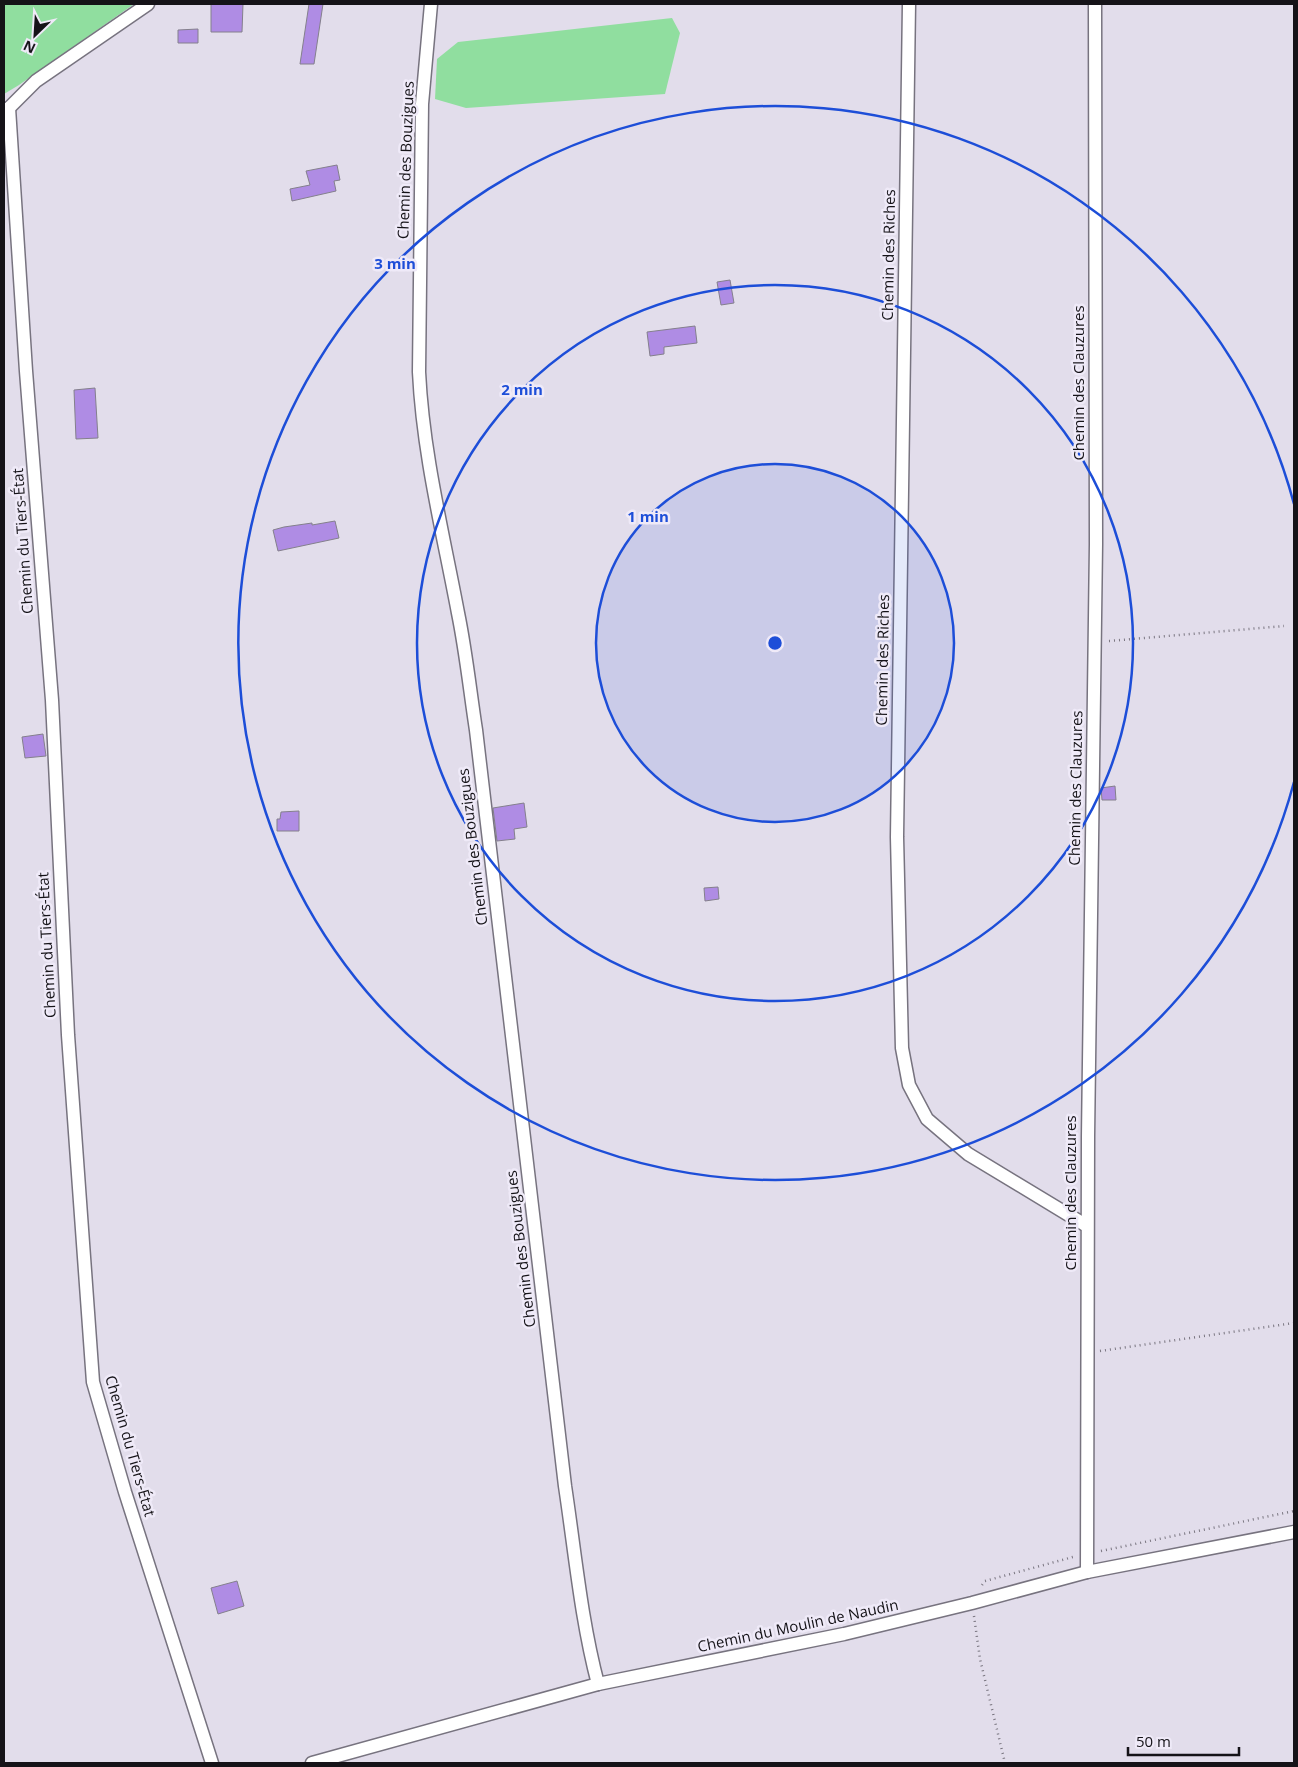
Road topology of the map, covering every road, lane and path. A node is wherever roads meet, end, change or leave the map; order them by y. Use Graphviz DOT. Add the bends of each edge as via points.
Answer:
graph roads {
  1 [pos="148,4"];
  2 [pos="431,4"];
  3 [pos="908,4"];
  4 [pos="1096,4"];
  5 [pos="6,109"];
  6 [pos="1284,626"];
  7 [pos="1094,642"];
  8 [pos="1087,1226"];
  9 [pos="1294,1323"];
  10 [pos="1087,1351"];
  11 [pos="1294,1512"];
  12 [pos="1294,1532"];
  13 [pos="1087,1553"];
  14 [pos="1087,1572"];
  15 [pos="972,1603"];
  16 [pos="598,1684"];
  17 [pos="212,1763"];
  18 [pos="312,1763"];
  19 [pos="1005,1763"];
  1 -- 5 [label="street" via="36,81"];
  2 -- 16 [label="street, Chemin des Bouzigues" via="422,113 421,404 476,730 565,1486 591,1658"];
  3 -- 8 [label="street, Chemin des Riches" via="897,837 902,1048 909,1085 927,1119 968,1154"];
  4 -- 7 [label="street, Chemin des Clauzures"];
  5 -- 17 [label="street, Chemin du Tiers-État" via="12,131 26,371 52,700 68,1035 93,1382"];
  6 -- 7 [label="path"];
  7 -- 8 [label="street, Chemin des Clauzures"];
  8 -- 10 [label="street, Chemin des Clauzures"];
  9 -- 10 [label="path"];
  10 -- 13 [label="street, Chemin des Clauzures"];
  11 -- 13 [label="path"];
  12 -- 14 [label="street, Chemin du Moulin de Naudin"];
  13 -- 14 [label="street, Chemin des Clauzures"];
  13 -- 15 [label="path" via="985,1581"];
  14 -- 15 [label="street, Chemin du Moulin de Naudin"];
  15 -- 16 [label="street, Chemin du Moulin de Naudin" via="844,1634"];
  15 -- 19 [label="path" via="980,1659"];
  16 -- 18 [label="street, Chemin du Moulin de Naudin"];
}
